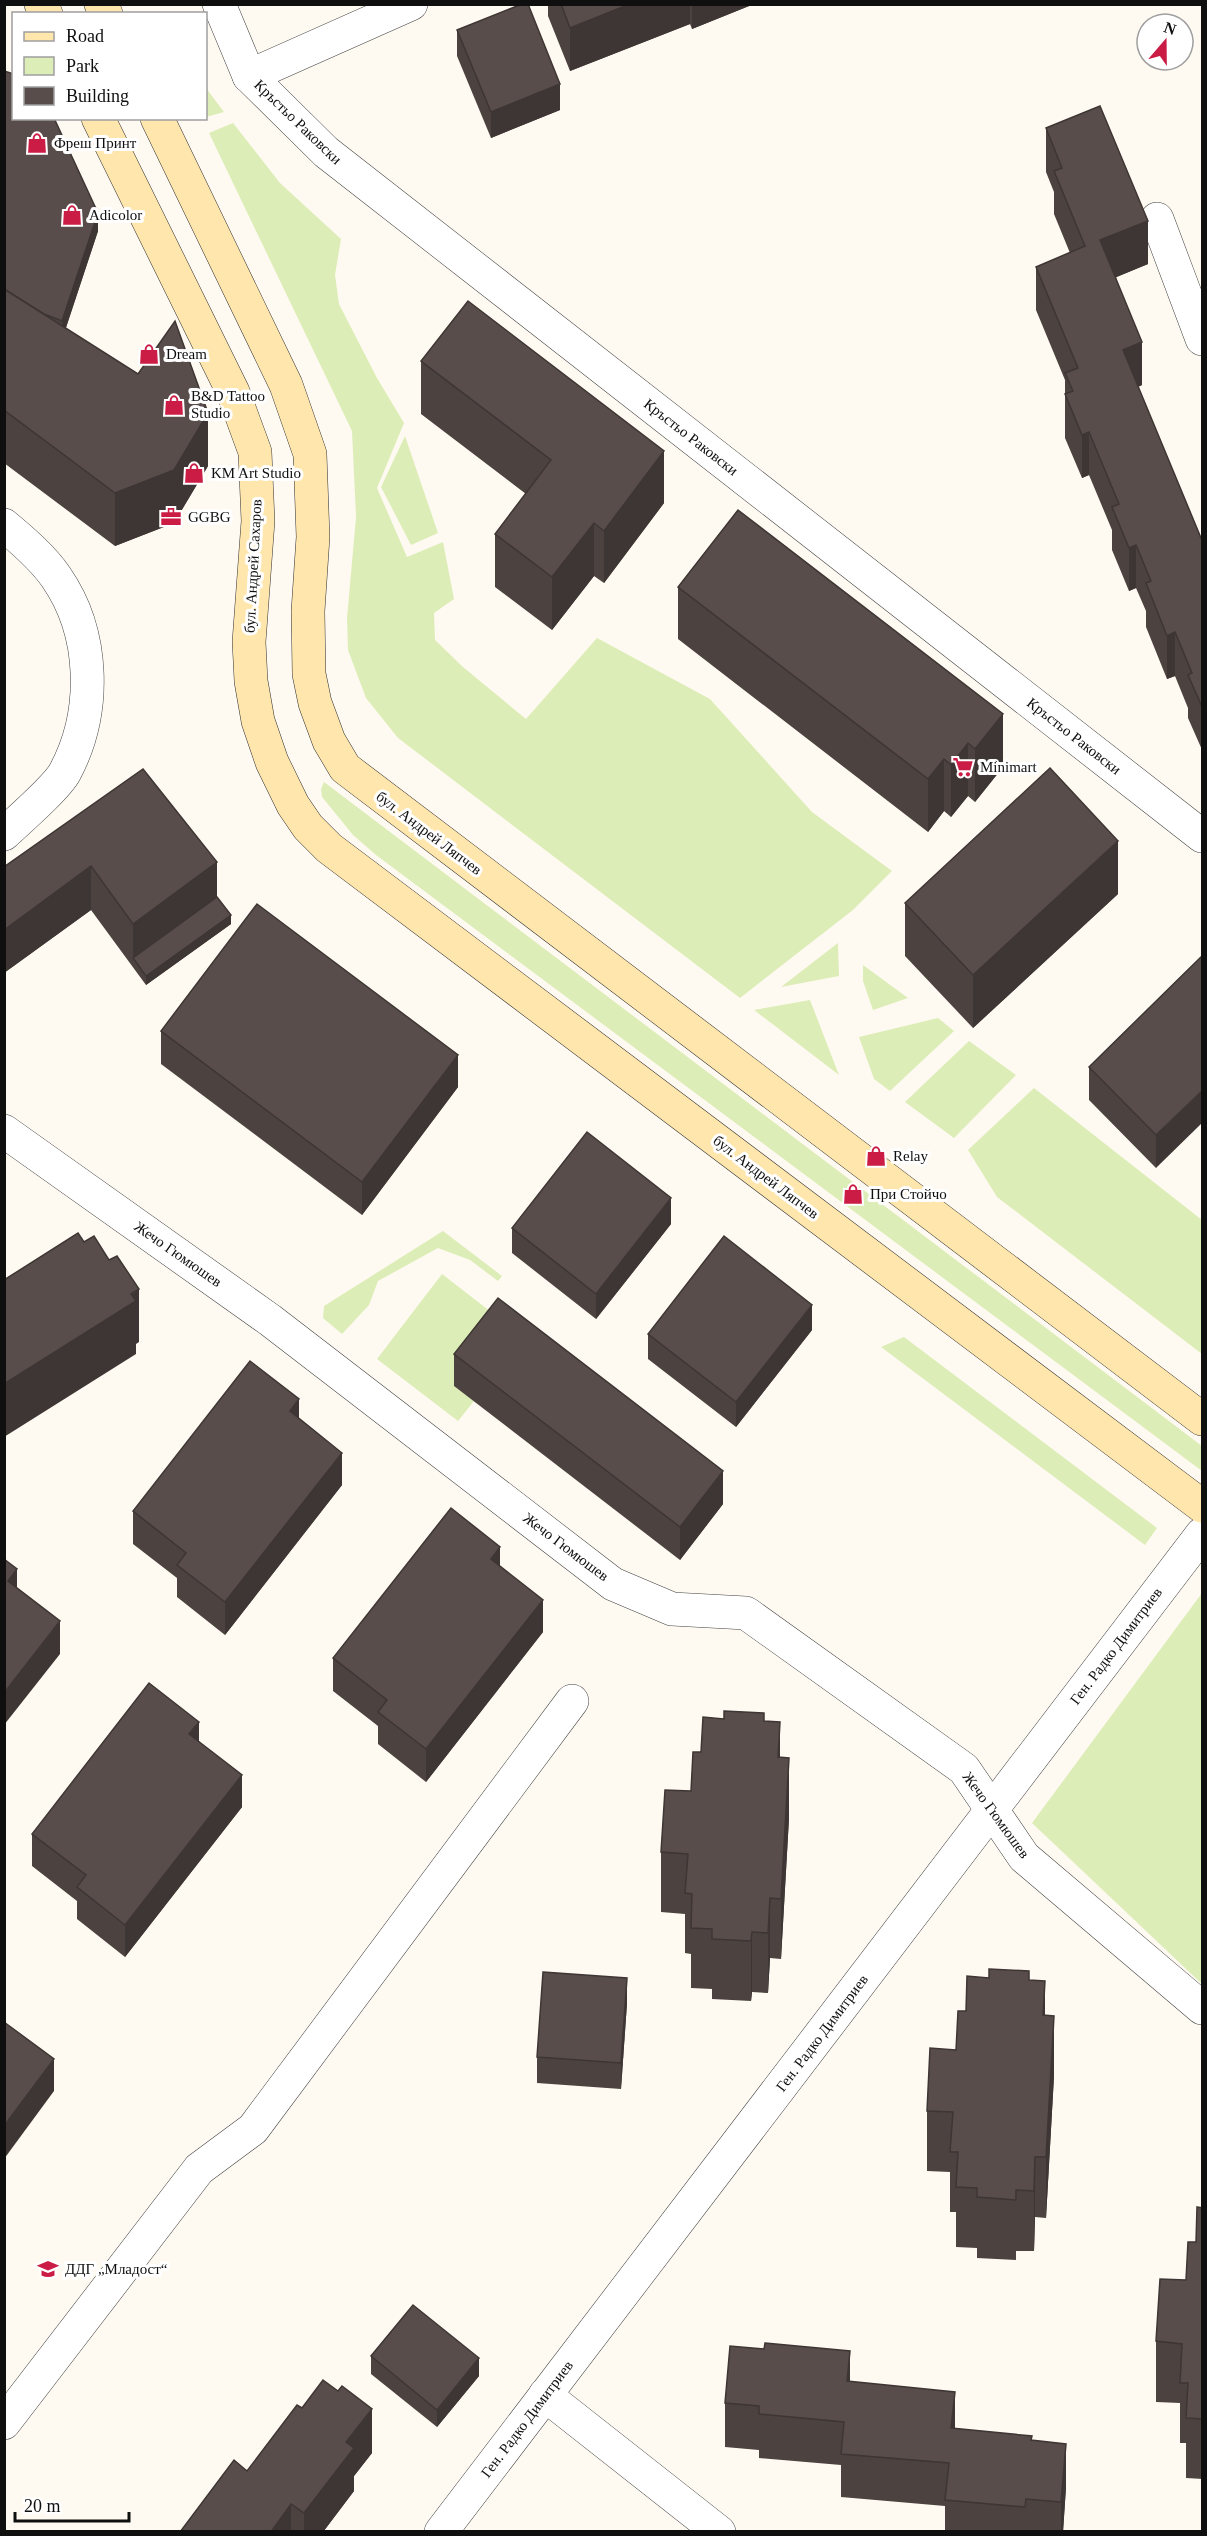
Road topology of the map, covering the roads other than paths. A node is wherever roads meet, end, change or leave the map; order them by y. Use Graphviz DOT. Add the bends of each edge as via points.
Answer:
graph roads {
  1 [pos="219,4"];
  2 [pos="411,4"];
  3 [pos="249,76"];
  4 [pos="99,120"];
  5 [pos="158,120"];
  6 [pos="1157,219"];
  7 [pos="1203,339"];
  8 [pos="4,525"];
  9 [pos="4,834"];
  10 [pos="1203,836"];
  11 [pos="329,848"];
  12 [pos="4,1131"];
  13 [pos="1203,1419"];
  14 [pos="1203,1506"];
  15 [pos="1203,1534"];
  16 [pos="572,1701"];
  17 [pos="990,1811"];
  18 [pos="1203,2008"];
  19 [pos="545,2395"];
  20 [pos="4,2423"];
  21 [pos="441,2532"];
  22 [pos="719,2532"];
  1 -- 3 [label="street, Кръстьо Раковски"];
  2 -- 3 [label="street"];
  3 -- 10 [label="street, Кръстьо Раковски" via="326,152"];
  4 -- 11 [label="main road, бул. Андрей Сахаров" via="233,392 255,452 258,521 249,642 258,721 293,805"];
  5 -- 13 [label="main road, бул. Андрей Ляпчев" via="286,385 310,454 313,537 309,674 329,741 345,768"];
  6 -- 7 [label="street"];
  8 -- 9 [label="street" via="55,576 76,612 88,690 82,731 64,774"];
  11 -- 14 [label="main road, бул. Андрей Ляпчев"];
  12 -- 17 [label="street, Жечо Гюмюшев" via="270,1320 614,1584 672,1608 746,1613 964,1769"];
  15 -- 17 [label="street, Ген. Радко Димитриев"];
  16 -- 20 [label="street" via="253,2129 199,2169"];
  17 -- 18 [label="street, Жечо Гюмюшев" via="1024,1857"];
  17 -- 19 [label="street, Ген. Радко Димитриев"];
  19 -- 21 [label="street, Ген. Радко Димитриев"];
  19 -- 22 [label="street"];
}
